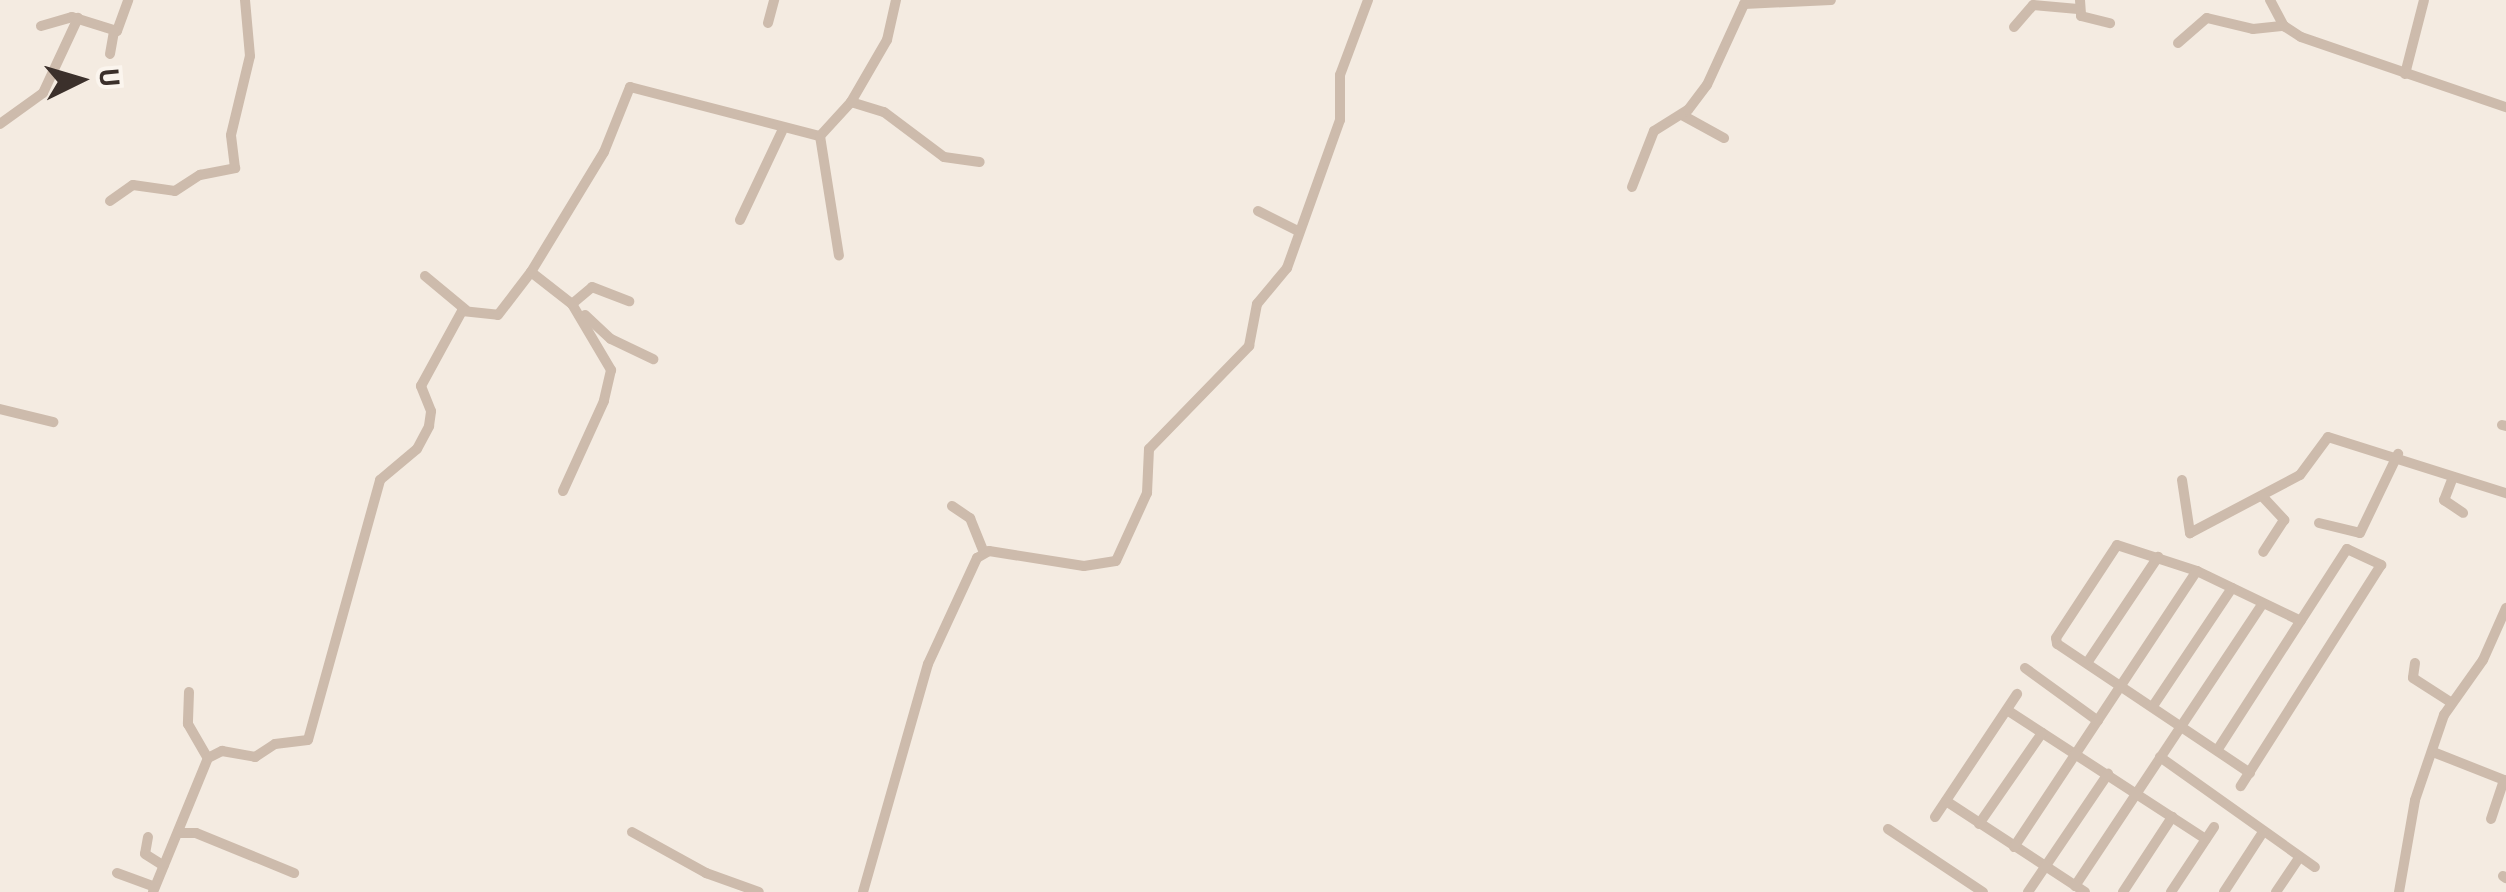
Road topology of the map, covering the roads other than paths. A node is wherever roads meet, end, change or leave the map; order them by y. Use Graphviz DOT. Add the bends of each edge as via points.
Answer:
graph roads {
  1 [pos="128,0"];
  2 [pos="245,0"];
  3 [pos="774,0"];
  4 [pos="896,0"];
  5 [pos="1368,0"];
  6 [pos="1830,0"];
  7 [pos="2270,0"];
  8 [pos="2424,0"];
  9 [pos="2079,4"];
  10 [pos="78,18"];
  11 [pos="2110,23"];
  12 [pos="768,24"];
  13 [pos="41,26"];
  14 [pos="2284,26"];
  15 [pos="2014,27"];
  16 [pos="114,31"];
  17 [pos="2178,43"];
  18 [pos="110,54"];
  19 [pos="2405,74"];
  20 [pos="851,102"];
  21 [pos="2506,107"];
  22 [pos="1682,116"];
  23 [pos="0,124"];
  24 [pos="782,131"];
  25 [pos="820,136"];
  26 [pos="1724,138"];
  27 [pos="980,162"];
  28 [pos="1632,188"];
  29 [pos="110,201"];
  30 [pos="1258,210"];
  31 [pos="740,220"];
  32 [pos="1298,231"];
  33 [pos="838,256"];
  34 [pos="531,272"];
  35 [pos="425,276"];
  36 [pos="629,301"];
  37 [pos="574,306"];
  38 [pos="466,310"];
  39 [pos="653,359"];
  40 [pos="0,409"];
  41 [pos="53,422"];
  42 [pos="2398,454"];
  43 [pos="2453,477"];
  44 [pos="2182,480"];
  45 [pos="563,491"];
  46 [pos="2506,493"];
  47 [pos="2262,496"];
  48 [pos="952,506"];
  49 [pos="2463,513"];
  50 [pos="2318,523"];
  51 [pos="984,552"];
  52 [pos="2262,552"];
  53 [pos="2158,557"];
  54 [pos="2197,571"];
  55 [pos="2232,588"];
  56 [pos="2262,605"];
  57 [pos="2506,609"];
  58 [pos="2301,621"];
  59 [pos="2087,663"];
  60 [pos="2415,663"];
  61 [pos="2025,668"];
  62 [pos="2122,688"];
  63 [pos="189,692"];
  64 [pos="2018,694"];
  65 [pos="2452,703"];
  66 [pos="2152,706"];
  67 [pos="2008,710"];
  68 [pos="2098,721"];
  69 [pos="2183,727"];
  70 [pos="2042,733"];
  71 [pos="2218,750"];
  72 [pos="2432,752"];
  73 [pos="2076,755"];
  74 [pos="2160,757"];
  75 [pos="208,758"];
  76 [pos="2250,772"];
  77 [pos="2108,774"];
  78 [pos="2242,786"];
  79 [pos="2136,792"];
  80 [pos="1946,801"];
  81 [pos="2172,816"];
  82 [pos="1935,817"];
  83 [pos="2491,818"];
  84 [pos="1979,824"];
  85 [pos="2214,828"];
  86 [pos="1888,829"];
  87 [pos="632,832"];
  88 [pos="2263,832"];
  89 [pos="179,833"];
  90 [pos="148,837"];
  91 [pos="2206,839"];
  92 [pos="2014,847"];
  93 [pos="2299,858"];
  94 [pos="164,866"];
  95 [pos="2045,866"];
  96 [pos="2316,867"];
  97 [pos="116,873"];
  98 [pos="294,873"];
  99 [pos="154,889"];
  100 [pos="2080,889"];
  101 [pos="759,892"];
  102 [pos="863,892"];
  103 [pos="1983,892"];
  104 [pos="2028,892"];
  105 [pos="2123,892"];
  106 [pos="2171,892"];
  107 [pos="2224,892"];
  108 [pos="2276,892"];
  109 [pos="2399,892"];
  1 -- 16 [label="street"];
  2 -- 29 [label="street" via="250,56 231,134 233,171 200,175 175,191 133,186"];
  3 -- 12 [label="street"];
  4 -- 20 [label="street" via="887,40"];
  5 -- 32 [label="street" via="1340,75 1340,120"];
  6 -- 22 [label="street" via="1744,4 1712,77"];
  7 -- 14 [label="street"];
  8 -- 19 [label="street"];
  9 -- 11 [label="street" via="2081,16"];
  9 -- 15 [label="street" via="2033,5"];
  10 -- 13 [label="street"];
  10 -- 16 [label="street"];
  10 -- 23 [label="street" via="43,93"];
  14 -- 17 [label="street" via="2253,29 2206,18"];
  14 -- 19 [label="street"];
  16 -- 18 [label="street"];
  19 -- 21 [label="street"];
  20 -- 25 [label="street"];
  20 -- 27 [label="street" via="884,112 944,158"];
  22 -- 26 [label="street"];
  22 -- 28 [label="street" via="1654,132"];
  24 -- 25 [label="street"];
  24 -- 31 [label="street"];
  24 -- 34 [label="street" via="633,85 604,152"];
  25 -- 33 [label="street"];
  30 -- 32 [label="street"];
  32 -- 51 [label="street" via="1287,268 1258,304 1249,346 1149,449 1148,493 1121,556 1096,566"];
  34 -- 37 [label="street"];
  34 -- 38 [label="street" via="498,315"];
  35 -- 38 [label="street"];
  36 -- 37 [label="street" via="592,287"];
  37 -- 39 [label="street" via="611,340"];
  37 -- 45 [label="street" via="607,354 610,380"];
  38 -- 75 [label="street" via="422,386 432,414 418,447 380,480 308,740 275,744 255,757 219,751"];
  40 -- 41 [label="street"];
  42 -- 43 [label="street"];
  42 -- 47 [label="street" via="2328,437 2300,474"];
  42 -- 50 [label="street" via="2360,533"];
  43 -- 46 [label="street"];
  43 -- 49 [label="street" via="2444,500"];
  44 -- 47 [label="street" via="2190,533"];
  47 -- 52 [label="street" via="2284,520"];
  48 -- 51 [label="street" via="970,518"];
  51 -- 102 [label="street" via="946,616 928,664"];
  53 -- 54 [label="street"];
  53 -- 59 [label="street"];
  53 -- 59 [label="street" via="2117,544 2055,640"];
  54 -- 55 [label="street"];
  54 -- 62 [label="street"];
  55 -- 56 [label="street"];
  55 -- 66 [label="street"];
  56 -- 58 [label="street"];
  56 -- 69 [label="street"];
  57 -- 65 [label="street"];
  58 -- 71 [label="street"];
  58 -- 76 [label="street" via="2347,549 2368,556 2382,571"];
  59 -- 62 [label="street"];
  60 -- 65 [label="street" via="2413,678"];
  61 -- 68 [label="street"];
  62 -- 66 [label="street"];
  62 -- 68 [label="street"];
  63 -- 75 [label="street" via="188,724"];
  64 -- 67 [label="street"];
  65 -- 72 [label="street"];
  66 -- 69 [label="street"];
  67 -- 70 [label="street"];
  67 -- 80 [label="street"];
  68 -- 73 [label="street"];
  69 -- 71 [label="street"];
  69 -- 74 [label="street"];
  70 -- 73 [label="street"];
  70 -- 84 [label="street"];
  71 -- 76 [label="street"];
  72 -- 83 [label="street" via="2504,780"];
  72 -- 109 [label="street" via="2412,810"];
  73 -- 77 [label="street"];
  73 -- 92 [label="street"];
  74 -- 79 [label="street"];
  74 -- 88 [label="street"];
  75 -- 89 [label="street"];
  76 -- 78 [label="street"];
  77 -- 79 [label="street"];
  77 -- 95 [label="street"];
  79 -- 81 [label="street"];
  79 -- 100 [label="street"];
  80 -- 82 [label="street"];
  80 -- 84 [label="street"];
  81 -- 91 [label="street"];
  81 -- 105 [label="street"];
  84 -- 92 [label="street"];
  85 -- 91 [label="street"];
  86 -- 103 [label="street"];
  87 -- 101 [label="street" via="706,873"];
  88 -- 93 [label="street"];
  88 -- 107 [label="street"];
  89 -- 94 [label="street"];
  89 -- 98 [label="street" via="196,832"];
  90 -- 94 [label="street" via="145,854"];
  91 -- 106 [label="street"];
  92 -- 95 [label="street"];
  93 -- 96 [label="street"];
  93 -- 108 [label="street"];
  94 -- 99 [label="street"];
  95 -- 100 [label="street"];
  95 -- 104 [label="street"];
  97 -- 99 [label="street"];
}
